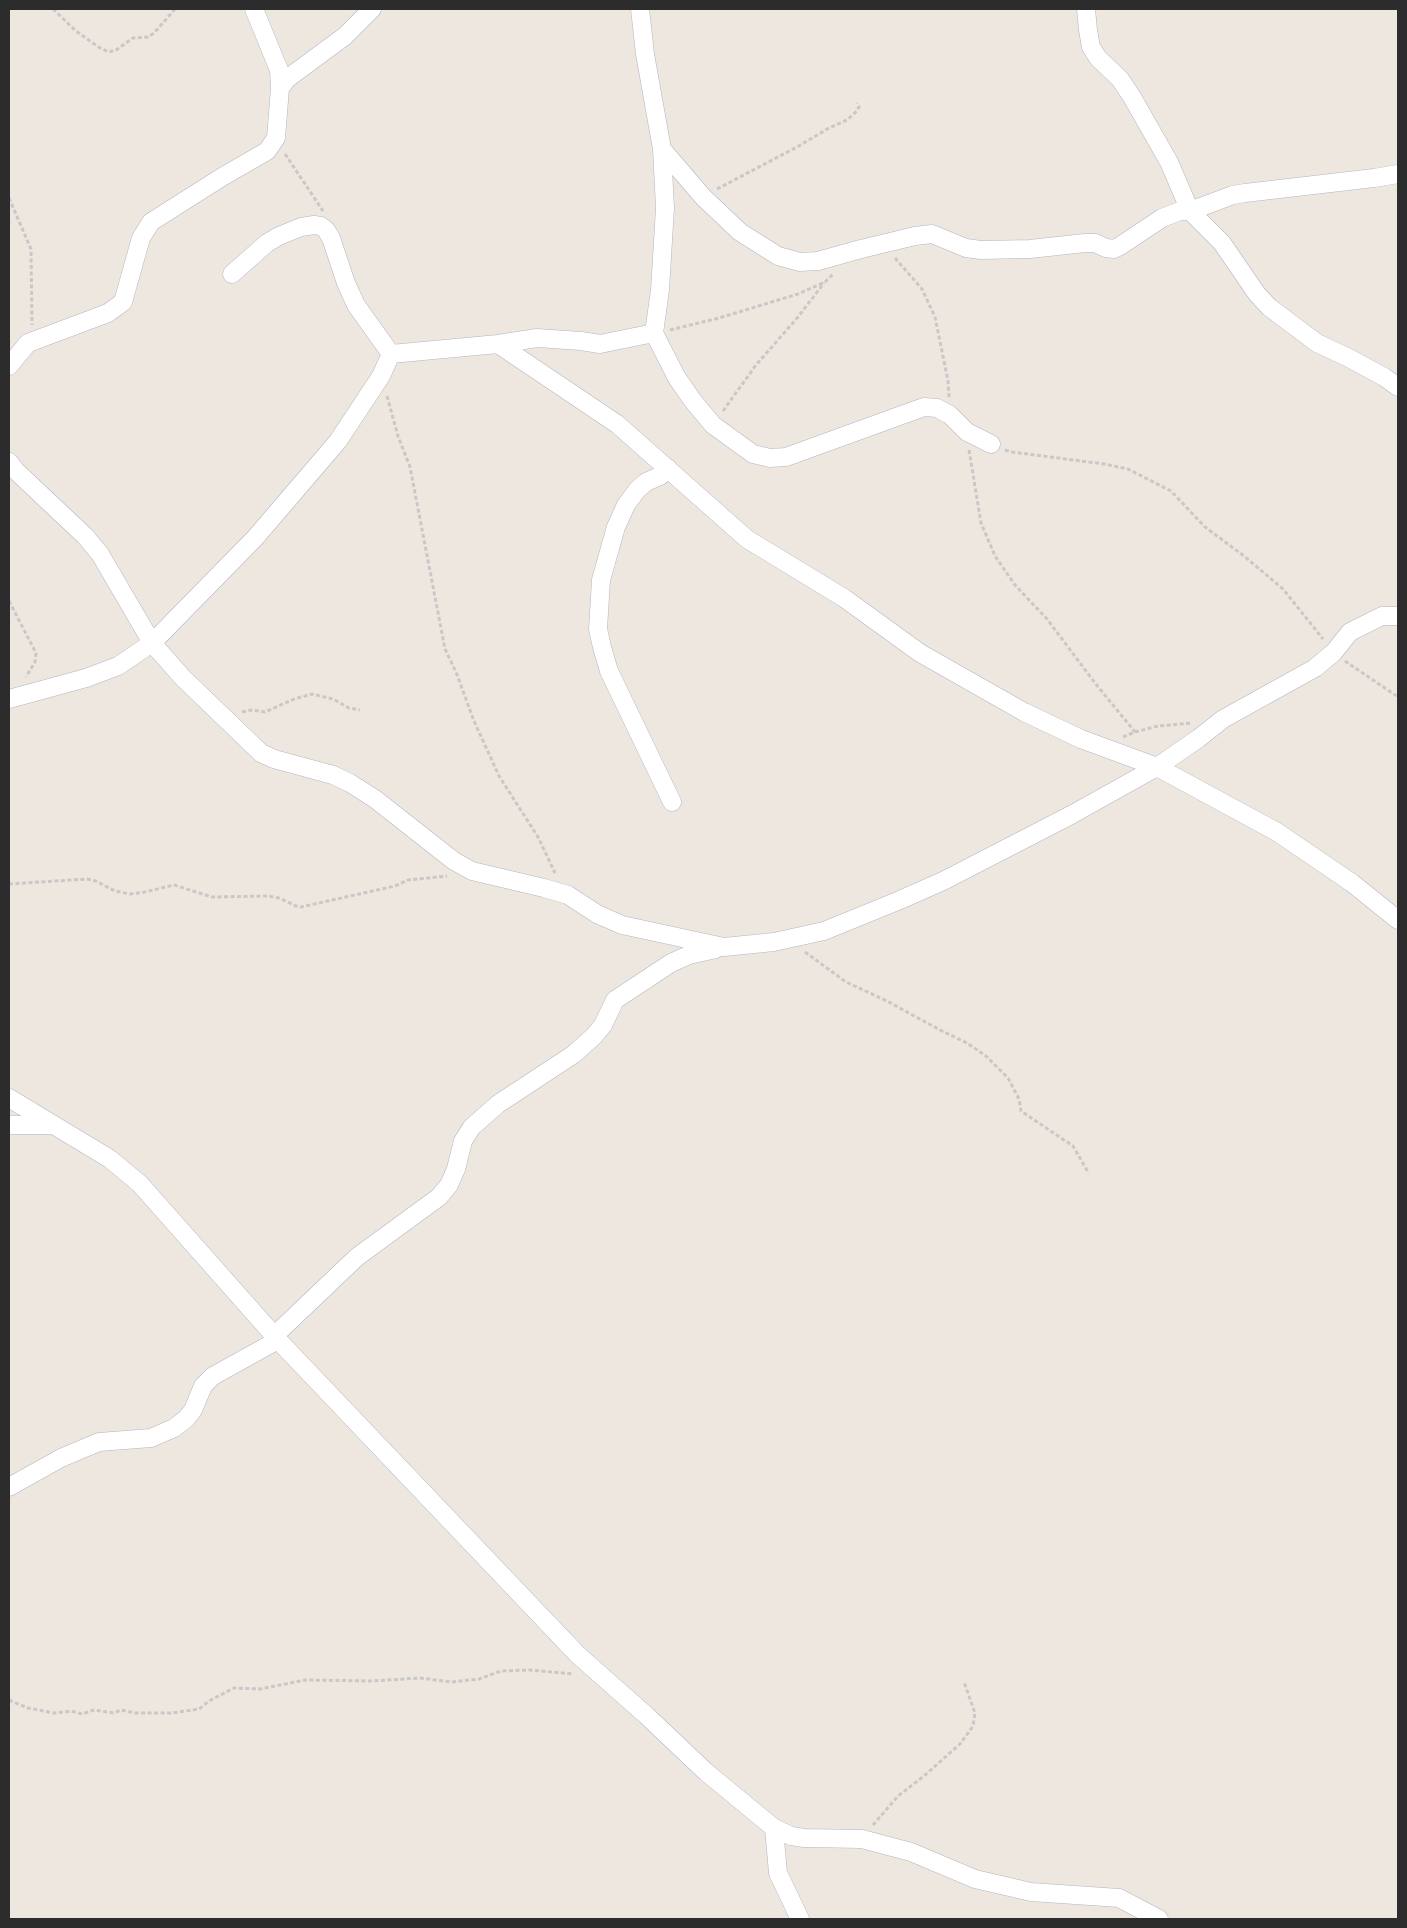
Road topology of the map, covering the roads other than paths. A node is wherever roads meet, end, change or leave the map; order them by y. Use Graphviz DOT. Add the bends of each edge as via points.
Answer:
graph roads {
  1 [pos="254,9"];
  2 [pos="372,9"];
  3 [pos="640,9"];
  4 [pos="1086,9"];
  5 [pos="280,88"];
  6 [pos="662,149"];
  7 [pos="1398,174"];
  8 [pos="1190,211"];
  9 [pos="232,274"];
  10 [pos="654,333"];
  11 [pos="498,344"];
  12 [pos="391,354"];
  13 [pos="9,366"];
  14 [pos="1398,387"];
  15 [pos="991,444"];
  16 [pos="9,462"];
  17 [pos="668,468"];
  18 [pos="1398,616"];
  19 [pos="152,643"];
  20 [pos="11,697"];
  21 [pos="1158,767"];
  22 [pos="672,802"];
  23 [pos="1398,920"];
  24 [pos="724,947"];
  25 [pos="9,1098"];
  26 [pos="9,1125"];
  27 [pos="54,1126"];
  28 [pos="276,1338"];
  29 [pos="9,1487"];
  30 [pos="774,1828"];
  31 [pos="800,1919"];
  32 [pos="1159,1919"];
  1 -- 5 [label="street" via="279,70"];
  2 -- 5 [label="street"];
  3 -- 6 [label="street"];
  4 -- 8 [label="street" via="1091,47 1132,97 1169,162"];
  5 -- 13 [label="street" via="276,138 272,145 258,157 152,222 141,238 125,297 117,307 28,342"];
  6 -- 8 [label="street" via="703,197 740,232 778,256 800,262 818,261 932,234 966,248 981,250 1030,250 1084,243 1114,249 1162,218"];
  6 -- 10 [label="street" via="665,208"];
  7 -- 8 [label="street" via="1232,195"];
  8 -- 14 [label="street" via="1222,243 1269,307 1318,343"];
  9 -- 12 [label="street" via="267,243 301,227 321,226 331,238 356,305"];
  10 -- 11 [label="street" via="600,344 537,338"];
  10 -- 15 [label="street" via="692,401 713,424 753,454 786,457 924,407 937,408 950,415 967,432"];
  11 -- 12 [label="street"];
  11 -- 17 [label="street" via="610,419"];
  12 -- 19 [label="street" via="382,376 332,448 255,538"];
  16 -- 19 [label="street" via="100,554"];
  17 -- 21 [label="street" via="747,538 844,598 920,654 1032,716 1081,739"];
  17 -- 22 [label="street" via="646,482 626,504 601,580 598,628 609,671"];
  18 -- 21 [label="street" via="1382,616 1350,632 1315,668 1222,719"];
  19 -- 20 [label="street" via="118,666 86,678"];
  19 -- 24 [label="street" via="183,678 261,753 350,783 472,871 568,896 622,925"];
  21 -- 23 [label="street" via="1277,832 1352,883"];
  21 -- 24 [label="street" via="926,888 824,930 774,942"];
  24 -- 28 [label="street" via="688,955 671,963 615,1000 594,1036 574,1054 498,1104 472,1127 463,1141 449,1185 439,1197 357,1257"];
  25 -- 27 [label="street"];
  26 -- 27 [label="street"];
  27 -- 28 [label="street" via="110,1159 140,1184"];
  28 -- 29 [label="street" via="213,1376 203,1386 193,1410 174,1428 151,1438 100,1442 61,1458"];
  28 -- 30 [label="street" via="572,1648 706,1772"];
  30 -- 31 [label="street" via="778,1873"];
  30 -- 32 [label="street" via="804,1838 862,1839 911,1852 975,1879 1001,1886 1031,1892 1119,1898"];
}
